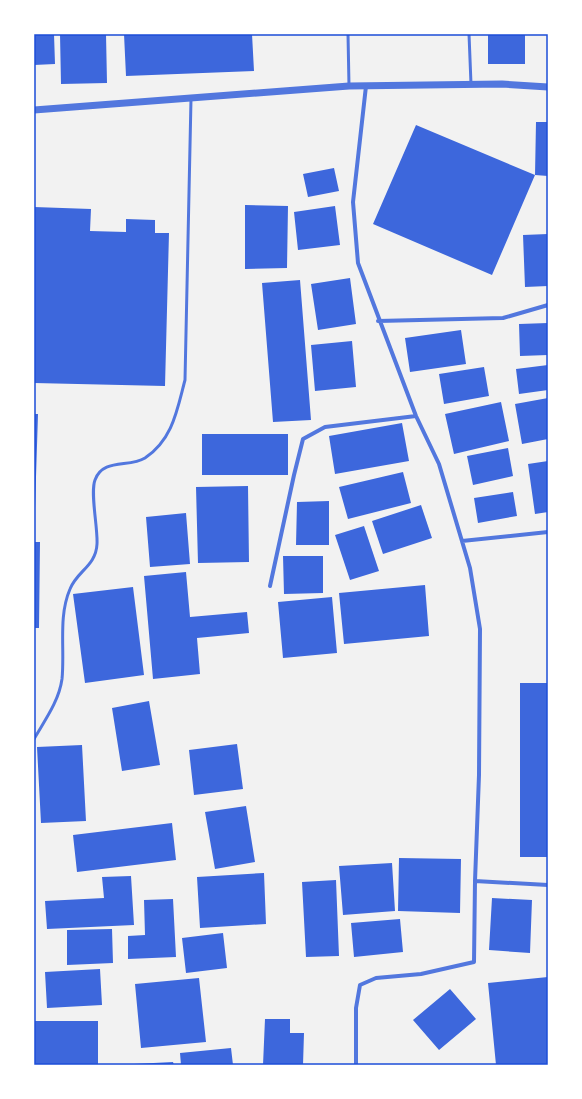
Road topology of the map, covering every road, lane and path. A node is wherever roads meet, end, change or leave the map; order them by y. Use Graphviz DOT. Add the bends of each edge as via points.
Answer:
graph roads {
  1 [pos="348,34"];
  2 [pos="469,34"];
  3 [pos="471,84"];
  4 [pos="349,86"];
  5 [pos="366,86"];
  6 [pos="548,87"];
  7 [pos="191,99"];
  8 [pos="34,110"];
  9 [pos="548,305"];
  10 [pos="378,321"];
  11 [pos="416,416"];
  12 [pos="548,532"];
  13 [pos="462,541"];
  14 [pos="270,586"];
  15 [pos="34,739"];
  16 [pos="475,881"];
  17 [pos="548,885"];
  18 [pos="356,1065"];
  1 -- 4 [label="lane"];
  2 -- 3 [label="lane"];
  3 -- 5 [label="street"];
  3 -- 6 [label="street"];
  4 -- 5 [label="street"];
  4 -- 7 [label="street"];
  5 -- 10 [label="street" via="353,202 358,263"];
  7 -- 8 [label="street"];
  7 -- 15 [label="lane" via="185,380 174,425 160,444 144,459 111,465 100,471 94,481 97,544 93,561 70,587 64,605 62,681 53,708"];
  9 -- 10 [label="street" via="503,318"];
  10 -- 11 [label="street"];
  11 -- 13 [label="street" via="439,464"];
  11 -- 14 [label="street" via="325,427 303,439"];
  12 -- 13 [label="street"];
  13 -- 16 [label="street" via="470,568 480,629"];
  16 -- 17 [label="street"];
  16 -- 18 [label="street" via="474,962 421,974 376,978 360,985 356,1008"];
}
